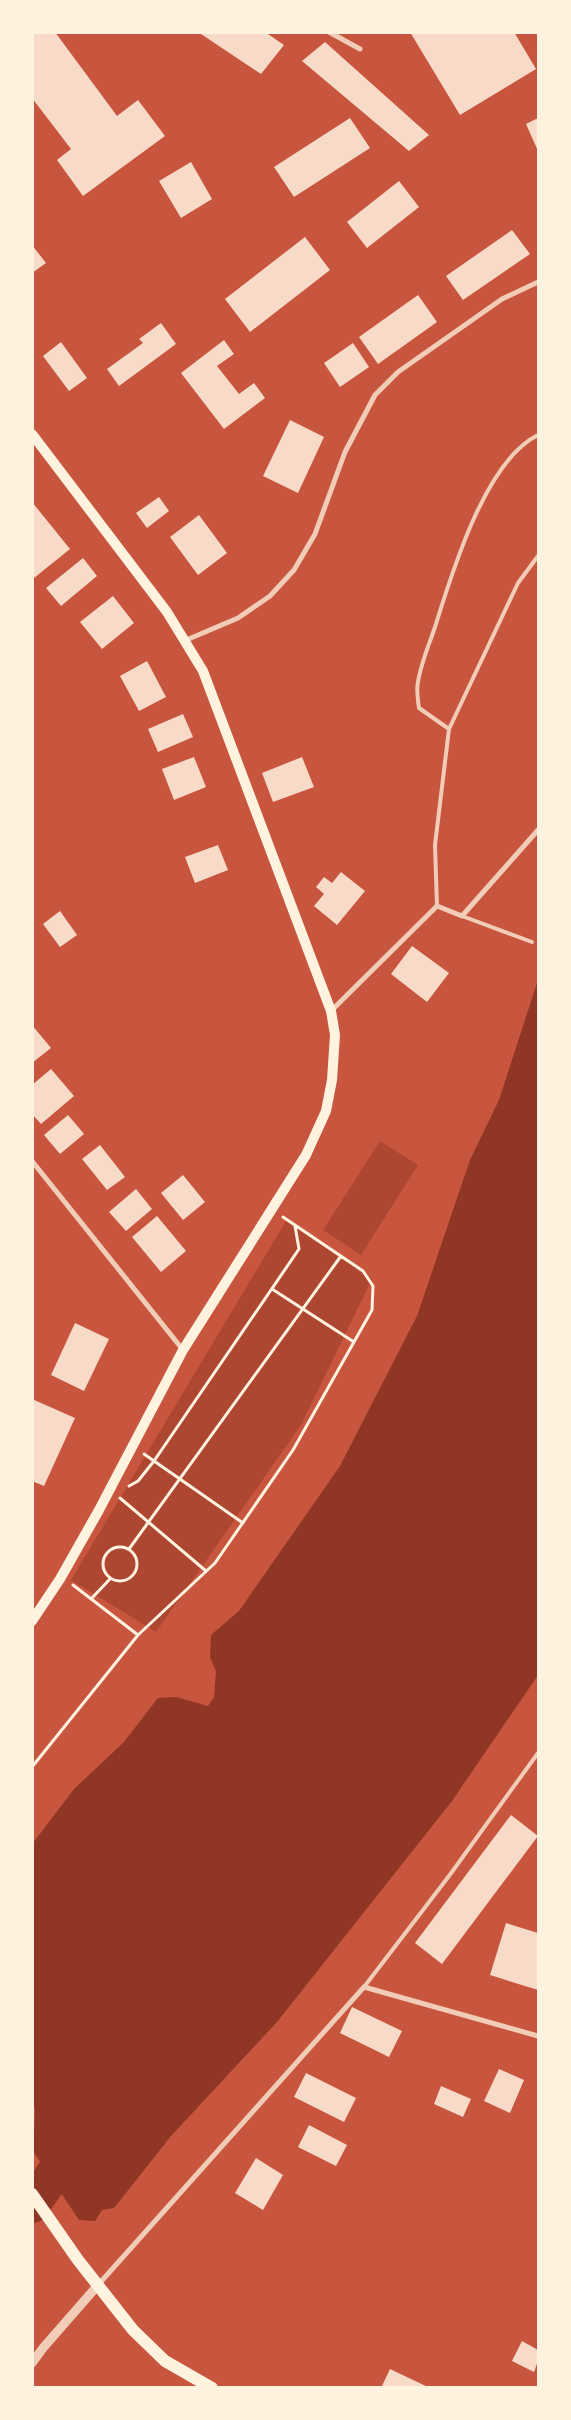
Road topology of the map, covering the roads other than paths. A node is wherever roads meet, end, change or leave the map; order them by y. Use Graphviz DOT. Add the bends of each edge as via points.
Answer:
graph roads {
  1 [pos="329,32"];
  2 [pos="360,49"];
  3 [pos="538,282"];
  4 [pos="32,434"];
  5 [pos="538,435"];
  6 [pos="538,556"];
  7 [pos="184,641"];
  8 [pos="449,729"];
  9 [pos="538,830"];
  10 [pos="437,906"];
  11 [pos="462,916"];
  12 [pos="532,942"];
  13 [pos="331,1011"];
  14 [pos="32,1161"];
  15 [pos="183,1350"];
  16 [pos="32,1620"];
  17 [pos="538,1753"];
  18 [pos="364,1987"];
  19 [pos="538,2036"];
  20 [pos="32,2194"];
  21 [pos="98,2285"];
  22 [pos="32,2363"];
  23 [pos="212,2388"];
  1 -- 2 [label="street"];
  3 -- 7 [label="street" via="502,299 398,372 375,396 345,452 315,534 294,570 270,596 238,618"];
  4 -- 7 [label="main road" via="167,612"];
  5 -- 8 [label="lane" via="527,441 508,461 487,492 456,562 417,683 419,708"];
  6 -- 8 [label="lane" via="518,583"];
  7 -- 13 [label="main road" via="203,671"];
  8 -- 10 [label="lane" via="435,845"];
  9 -- 11 [label="street"];
  10 -- 11 [label="street"];
  10 -- 13 [label="street"];
  11 -- 12 [label="lane"];
  13 -- 15 [label="main road" via="335,1035 326,1111 306,1154"];
  14 -- 15 [label="street"];
  15 -- 16 [label="main road" via="99,1510 60,1579"];
  17 -- 18 [label="lane"];
  18 -- 19 [label="street"];
  18 -- 21 [label="street"];
  20 -- 21 [label="main road"];
  21 -- 22 [label="street"];
  21 -- 23 [label="main road" via="133,2330 164,2361"];
}
